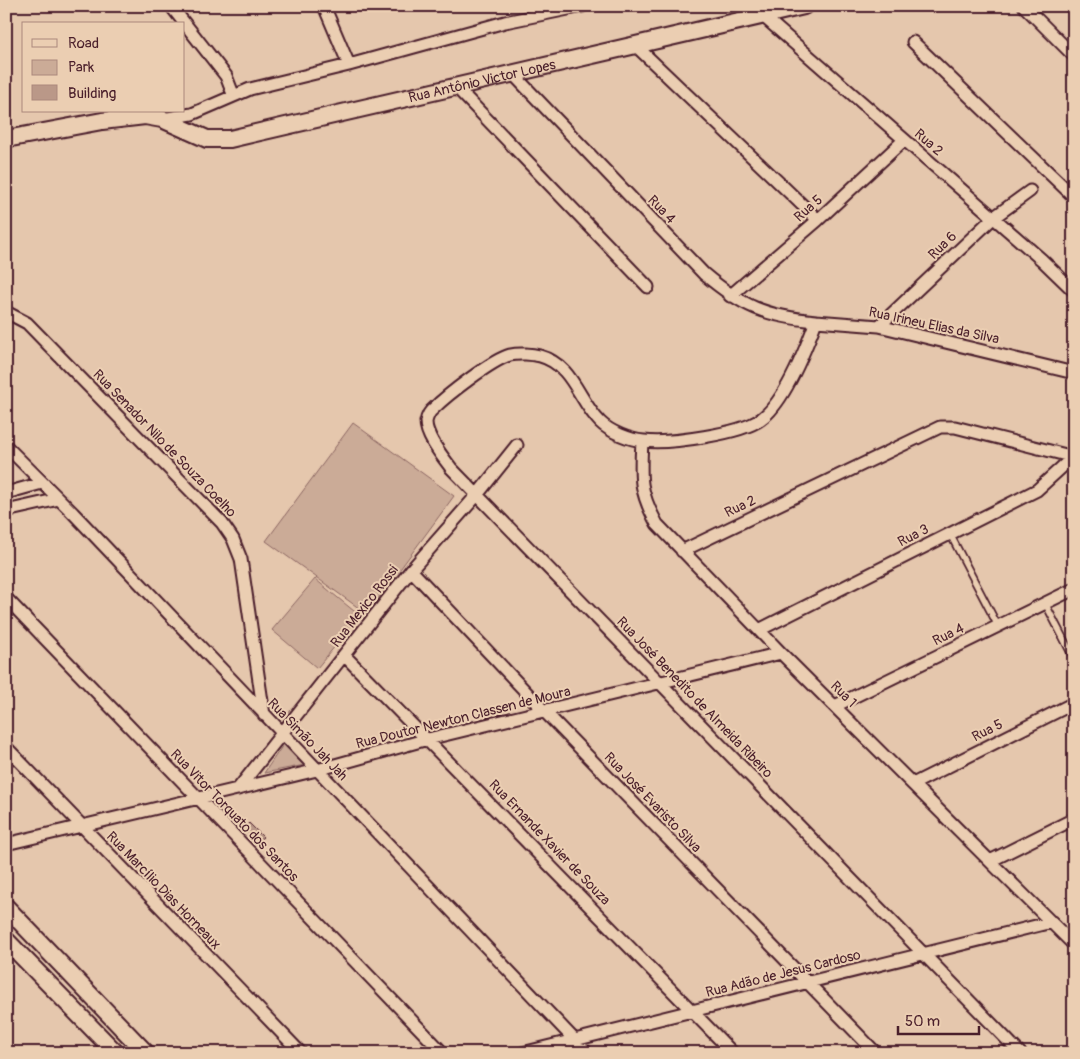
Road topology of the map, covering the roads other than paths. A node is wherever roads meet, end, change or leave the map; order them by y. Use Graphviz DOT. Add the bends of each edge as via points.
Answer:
graph roads {
  1 [pos="171,6"];
  2 [pos="324,6"];
  3 [pos="583,6"];
  4 [pos="804,6"];
  5 [pos="1024,6"];
  6 [pos="763,16"];
  7 [pos="184,22"];
  8 [pos="185,24"];
  9 [pos="913,42"];
  10 [pos="636,46"];
  11 [pos="1074,56"];
  12 [pos="349,65"];
  13 [pos="514,75"];
  14 [pos="456,86"];
  15 [pos="233,94"];
  16 [pos="162,119"];
  17 [pos="6,139"];
  18 [pos="904,140"];
  19 [pos="1074,190"];
  20 [pos="1030,191"];
  21 [pos="993,218"];
  22 [pos="818,220"];
  23 [pos="648,287"];
  24 [pos="1074,291"];
  25 [pos="730,296"];
  26 [pos="6,312"];
  27 [pos="816,321"];
  28 [pos="879,326"];
  29 [pos="1074,373"];
  30 [pos="642,441"];
  31 [pos="517,445"];
  32 [pos="6,446"];
  33 [pos="1073,457"];
  34 [pos="42,483"];
  35 [pos="6,493"];
  36 [pos="478,495"];
  37 [pos="59,499"];
  38 [pos="6,511"];
  39 [pos="950,534"];
  40 [pos="682,551"];
  41 [pos="411,570"];
  42 [pos="1074,589"];
  43 [pos="6,598"];
  44 [pos="1045,603"];
  45 [pos="998,626"];
  46 [pos="760,630"];
  47 [pos="780,653"];
  48 [pos="344,655"];
  49 [pos="1074,659"];
  50 [pos="661,683"];
  51 [pos="1074,703"];
  52 [pos="835,706"];
  53 [pos="544,711"];
  54 [pos="264,715"];
  55 [pos="281,732"];
  56 [pos="428,739"];
  57 [pos="6,747"];
  58 [pos="317,770"];
  59 [pos="913,784"];
  60 [pos="238,789"];
  61 [pos="198,799"];
  62 [pos="1074,819"];
  63 [pos="83,827"];
  64 [pos="6,844"];
  65 [pos="990,861"];
  66 [pos="6,907"];
  67 [pos="1052,922"];
  68 [pos="6,940"];
  69 [pos="1072,941"];
  70 [pos="924,952"];
  71 [pos="810,984"];
  72 [pos="694,1011"];
  73 [pos="574,1039"];
  74 [pos="116,1053"];
  75 [pos="146,1053"];
  76 [pos="301,1053"];
  77 [pos="443,1053"];
  78 [pos="522,1053"];
  79 [pos="587,1053"];
  80 [pos="733,1053"];
  81 [pos="876,1053"];
  82 [pos="1020,1053"];
  1 -- 7 [label="street"];
  2 -- 12 [label="street"];
  3 -- 12 [label="street" via="505,22"];
  4 -- 6 [label="main road, Rua Antônio Victor Lopes"];
  5 -- 11 [label="street"];
  6 -- 10 [label="main road, Rua Antônio Victor Lopes"];
  6 -- 18 [label="street, Rua 2"];
  8 -- 15 [label="street" via="226,76"];
  9 -- 19 [label="street" via="1071,194"];
  10 -- 13 [label="main road, Rua Antônio Victor Lopes"];
  10 -- 22 [label="street"];
  12 -- 15 [label="street"];
  13 -- 14 [label="main road, Rua Antônio Victor Lopes"];
  13 -- 25 [label="street, Rua 4" via="704,274"];
  14 -- 16 [label="main road, Rua Antônio Victor Lopes" via="230,139 207,139"];
  14 -- 23 [label="street"];
  15 -- 16 [label="street" via="205,109"];
  16 -- 17 [label="main road" via="129,117"];
  18 -- 21 [label="street, Rua 2"];
  18 -- 22 [label="street, Rua 5"];
  20 -- 21 [label="street, Rua 6"];
  21 -- 24 [label="street, Rua 2"];
  21 -- 28 [label="street, Rua 6"];
  22 -- 25 [label="street, Rua 5"];
  25 -- 27 [label="street, Rua 4" via="785,318"];
  26 -- 54 [label="street, Rua Senador Nilo de Souza Coelho" via="27,323 222,523 233,539 242,559"];
  27 -- 28 [label="street, Rua Irineu Elias da Silva"];
  27 -- 30 [label="street" via="799,362 777,400 762,418 745,428 720,433 662,442"];
  28 -- 29 [label="street, Rua Irineu Elias da Silva"];
  30 -- 36 [label="street, Rua José Benedito de Almeida Ribeiro" via="615,432 600,422 565,370 542,356 511,355 496,362 433,409 426,422 443,457"];
  30 -- 40 [label="street, Rua 1" via="640,478 644,502 657,524"];
  31 -- 36 [label="street, Rua Mexico Rossi"];
  32 -- 34 [label="street, Rua Simão Jah Jah"];
  33 -- 39 [label="street, Rua 3" via="1037,490"];
  33 -- 40 [label="street, Rua 2" via="948,426 933,429"];
  34 -- 35 [label="street"];
  34 -- 37 [label="street, Rua Simão Jah Jah"];
  36 -- 41 [label="street, Rua Mexico Rossi"];
  36 -- 50 [label="street, Rua José Benedito de Almeida Ribeiro"];
  37 -- 38 [label="street"];
  37 -- 54 [label="street, Rua Simão Jah Jah"];
  39 -- 45 [label="lane"];
  39 -- 46 [label="street, Rua 3"];
  40 -- 46 [label="street, Rua 1"];
  41 -- 48 [label="street, Rua Mexico Rossi"];
  41 -- 53 [label="street, Rua José Evaristo Silva"];
  42 -- 44 [label="street, Rua 4"];
  43 -- 61 [label="street, Rua Vitor Torquato dos Santos"];
  44 -- 45 [label="street, Rua 4"];
  44 -- 49 [label="lane"];
  45 -- 52 [label="street, Rua 4"];
  46 -- 47 [label="street, Rua 1"];
  47 -- 50 [label="street, Rua Doutor Newton Classen de Moura"];
  47 -- 52 [label="street, Rua 1"];
  48 -- 55 [label="street, Rua Mexico Rossi"];
  48 -- 56 [label="street, Rua Ernande Xavier de Souza"];
  50 -- 53 [label="street, Rua Doutor Newton Classen de Moura"];
  50 -- 70 [label="street, Rua José Benedito de Almeida Ribeiro"];
  51 -- 59 [label="street, Rua 5"];
  52 -- 59 [label="street, Rua 1"];
  53 -- 56 [label="street, Rua Doutor Newton Classen de Moura"];
  53 -- 71 [label="street, Rua José Evaristo Silva"];
  54 -- 55 [label="street, Rua Simão Jah Jah"];
  55 -- 58 [label="street, Rua Simão Jah Jah"];
  55 -- 60 [label="street, Rua Mexico Rossi"];
  56 -- 58 [label="street, Rua Doutor Newton Classen de Moura"];
  56 -- 72 [label="street, Rua Ernande Xavier de Souza"];
  57 -- 63 [label="street, Rua Marcílio Dias Horneaux"];
  58 -- 60 [label="street, Rua Doutor Newton Classen de Moura"];
  58 -- 73 [label="street, Rua Simão Jah Jah"];
  59 -- 65 [label="street, Rua 1"];
  60 -- 61 [label="street, Rua Doutor Newton Classen de Moura"];
  61 -- 63 [label="street, Rua Doutor Newton Classen de Moura"];
  61 -- 77 [label="street, Rua Vitor Torquato dos Santos"];
  62 -- 65 [label="street"];
  63 -- 64 [label="street, Rua Doutor Newton Classen de Moura"];
  63 -- 76 [label="street, Rua Marcílio Dias Horneaux"];
  65 -- 67 [label="street, Rua 1"];
  66 -- 75 [label="main road"];
  67 -- 69 [label="street, Rua 1"];
  67 -- 70 [label="street, Rua Adão de Jesus Cardoso"];
  68 -- 74 [label="main road"];
  70 -- 71 [label="street, Rua Adão de Jesus Cardoso"];
  70 -- 82 [label="street, Rua José Benedito de Almeida Ribeiro"];
  71 -- 72 [label="street, Rua Adão de Jesus Cardoso"];
  71 -- 81 [label="street, Rua José Evaristo Silva"];
  72 -- 73 [label="street, Rua Adão de Jesus Cardoso"];
  72 -- 80 [label="street, Rua Ernande Xavier de Souza"];
  73 -- 78 [label="street, Rua Adão de Jesus Cardoso"];
  73 -- 79 [label="street, Rua Simão Jah Jah"];
}
